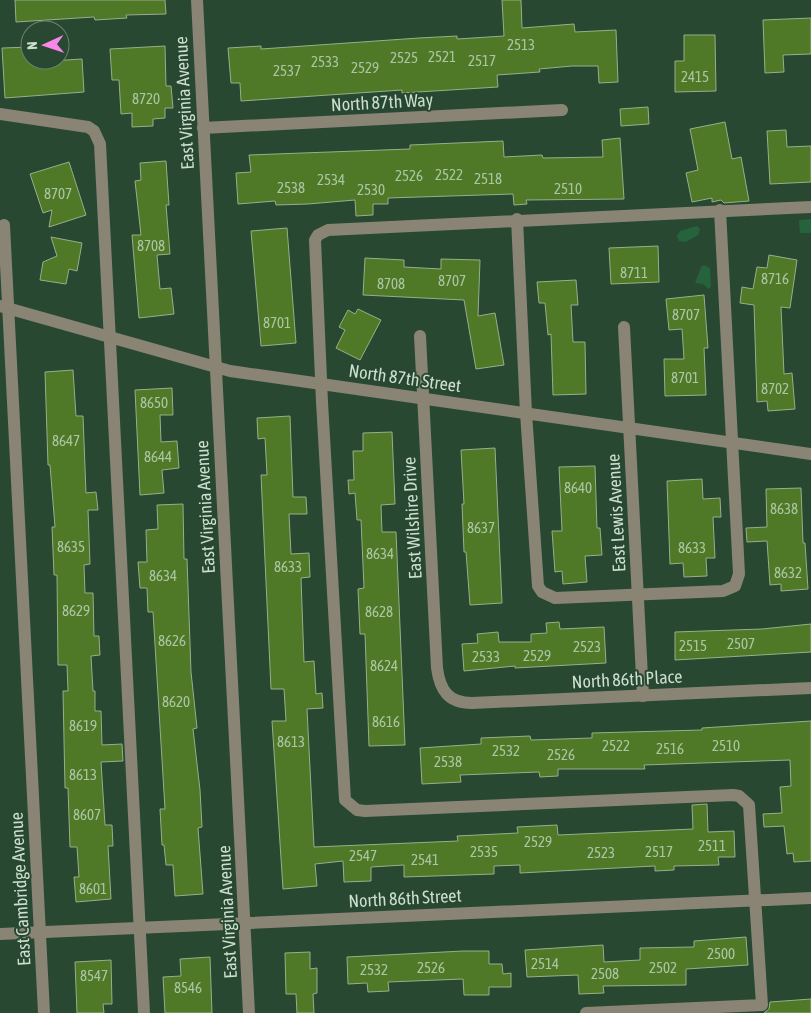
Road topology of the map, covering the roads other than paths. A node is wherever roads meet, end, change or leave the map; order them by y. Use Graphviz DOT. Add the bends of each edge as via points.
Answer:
graph roads {
  1 [pos="197,0"];
  2 [pos="562,110"];
  3 [pos="0,114"];
  4 [pos="203,128"];
  5 [pos="811,207"];
  6 [pos="720,210"];
  7 [pos="517,219"];
  8 [pos="4,224"];
  9 [pos="4,307"];
  10 [pos="624,327"];
  11 [pos="420,336"];
  12 [pos="109,338"];
  13 [pos="216,368"];
  14 [pos="321,384"];
  15 [pos="424,398"];
  16 [pos="526,413"];
  17 [pos="629,427"];
  18 [pos="732,442"];
  19 [pos="811,454"];
  20 [pos="637,595"];
  21 [pos="811,688"];
  22 [pos="446,696"];
  23 [pos="643,696"];
  24 [pos="811,898"];
  25 [pos="756,900"];
  26 [pos="245,923"];
  27 [pos="140,927"];
  28 [pos="40,932"];
  29 [pos="0,934"];
  30 [pos="44,1013"];
  31 [pos="144,1013"];
  32 [pos="249,1013"];
  33 [pos="586,1013"];
  1 -- 4 [label="street, East Virginia Avenue"];
  2 -- 4 [label="street, North 87th Way"];
  3 -- 12 [label="street" via="88,127 98,137"];
  4 -- 13 [label="street, East Virginia Avenue"];
  5 -- 6 [label="street"];
  6 -- 7 [label="street"];
  6 -- 18 [label="street"];
  7 -- 14 [label="street" via="328,230 318,235 314,246"];
  7 -- 16 [label="street"];
  8 -- 9 [label="street, East Cambridge Avenue"];
  9 -- 12 [label="street, North 87th Street"];
  9 -- 28 [label="street, East Cambridge Avenue"];
  10 -- 17 [label="street, East Lewis Avenue"];
  11 -- 15 [label="street, East Wilshire Drive"];
  12 -- 13 [label="street, North 87th Street"];
  12 -- 27 [label="street"];
  13 -- 14 [label="street, North 87th Street"];
  13 -- 26 [label="street, East Virginia Avenue"];
  14 -- 15 [label="street, North 87th Street"];
  14 -- 25 [label="street" via="343,790 350,806 366,811 739,796 751,811"];
  15 -- 16 [label="street, North 87th Street"];
  15 -- 22 [label="street, East Wilshire Drive" via="437,668 440,687"];
  16 -- 17 [label="street, North 87th Street"];
  16 -- 20 [label="street" via="538,586 542,592 555,598"];
  17 -- 18 [label="street, North 87th Street"];
  17 -- 20 [label="street, East Lewis Avenue"];
  18 -- 19 [label="street, North 87th Street"];
  18 -- 20 [label="street" via="739,574 735,586 723,591"];
  20 -- 23 [label="street, East Lewis Avenue"];
  21 -- 23 [label="street, North 86th Place"];
  22 -- 23 [label="street, North 86th Place" via="454,701 472,703"];
  24 -- 25 [label="street, North 86th Street"];
  25 -- 26 [label="street, North 86th Street"];
  25 -- 33 [label="street" via="762,1005"];
  26 -- 27 [label="street, North 86th Street"];
  26 -- 32 [label="street, East Virginia Avenue"];
  27 -- 28 [label="street, North 86th Street"];
  27 -- 31 [label="street"];
  28 -- 29 [label="street, North 86th Street"];
  28 -- 30 [label="street, East Cambridge Avenue"];
}
